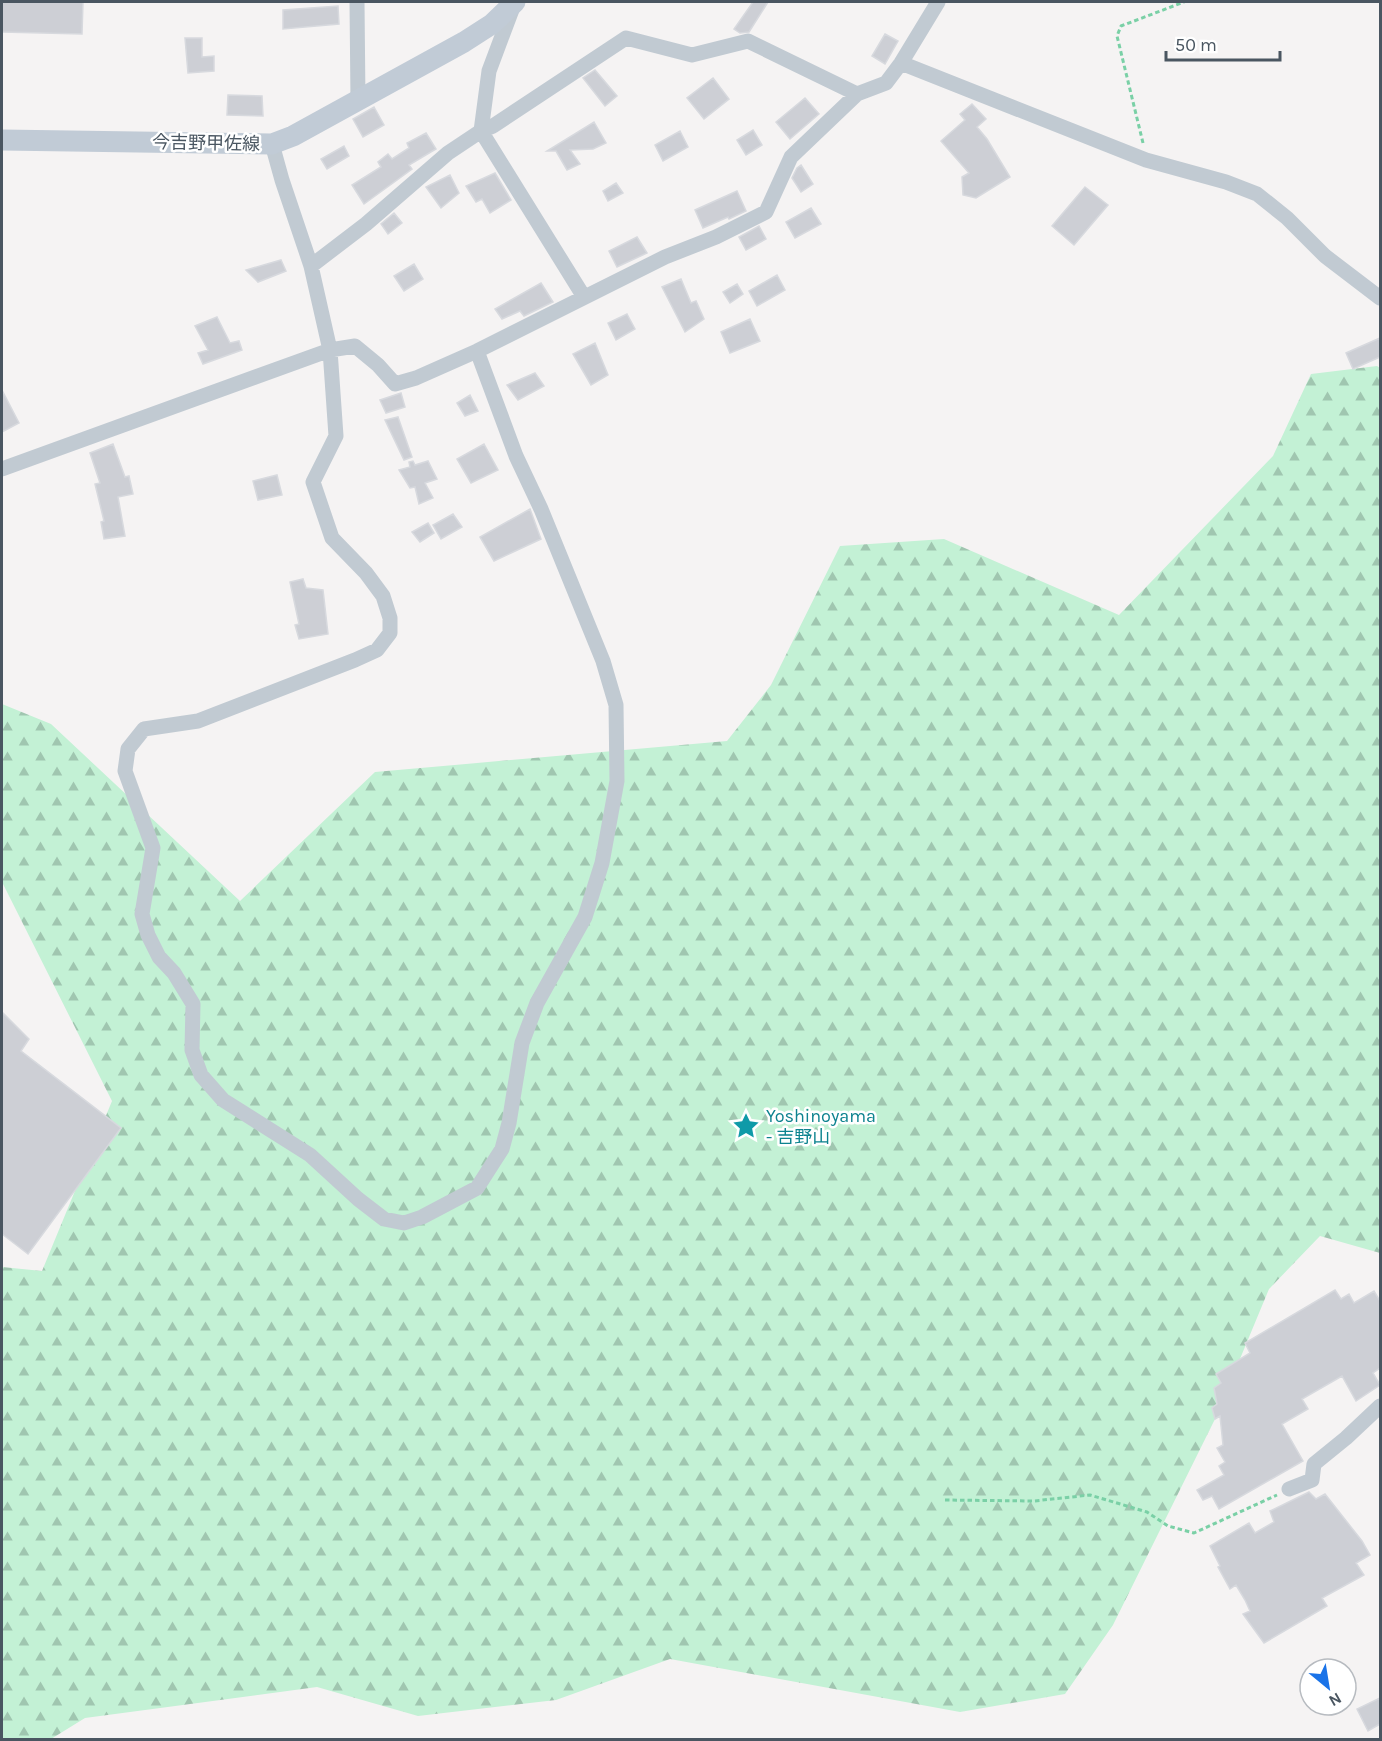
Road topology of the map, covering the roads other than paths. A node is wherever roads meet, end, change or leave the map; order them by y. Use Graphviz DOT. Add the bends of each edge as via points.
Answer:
graph roads {
  1 [pos="357,2"];
  2 [pos="938,2"];
  3 [pos="514,3"];
  4 [pos="901,63"];
  5 [pos="858,94"];
  6 [pos="358,101"];
  7 [pos="481,130"];
  8 [pos="2,140"];
  9 [pos="272,144"];
  10 [pos="311,266"];
  11 [pos="584,297"];
  12 [pos="1380,298"];
  13 [pos="330,350"];
  14 [pos="477,351"];
  15 [pos="2,469"];
  16 [pos="1380,1406"];
  17 [pos="1289,1490"];
  1 -- 6 [label="street"];
  2 -- 4 [label="street"];
  3 -- 6 [label="main road, 今吉野甲佐線" via="492,24 464,42"];
  3 -- 7 [label="street" via="489,70"];
  4 -- 5 [label="street" via="886,83"];
  4 -- 12 [label="street" via="1146,160 1257,194 1325,256"];
  5 -- 7 [label="street" via="748,40 692,55 626,38 493,126"];
  5 -- 11 [label="street" via="791,158 766,212"];
  6 -- 9 [label="main road, 今吉野甲佐線"];
  7 -- 10 [label="street"];
  7 -- 11 [label="street"];
  8 -- 9 [label="main road, 今吉野甲佐線"];
  9 -- 10 [label="street"];
  10 -- 13 [label="street"];
  11 -- 14 [label="street"];
  13 -- 14 [label="street" via="355,346 395,384"];
  13 -- 14 [label="street" via="336,436 314,482 332,538 383,596 390,633 377,650 355,660 198,721 144,729 128,749 125,771 153,848 142,914 159,957 193,1004 192,1050 201,1075 223,1100 310,1155 384,1220 404,1222 422,1217 477,1188 502,1149 522,1043 537,1003 585,917 602,863 617,781 616,705 603,661 516,456"];
  13 -- 15 [label="street"];
  16 -- 17 [label="street" via="1314,1464 1312,1480"];
}
